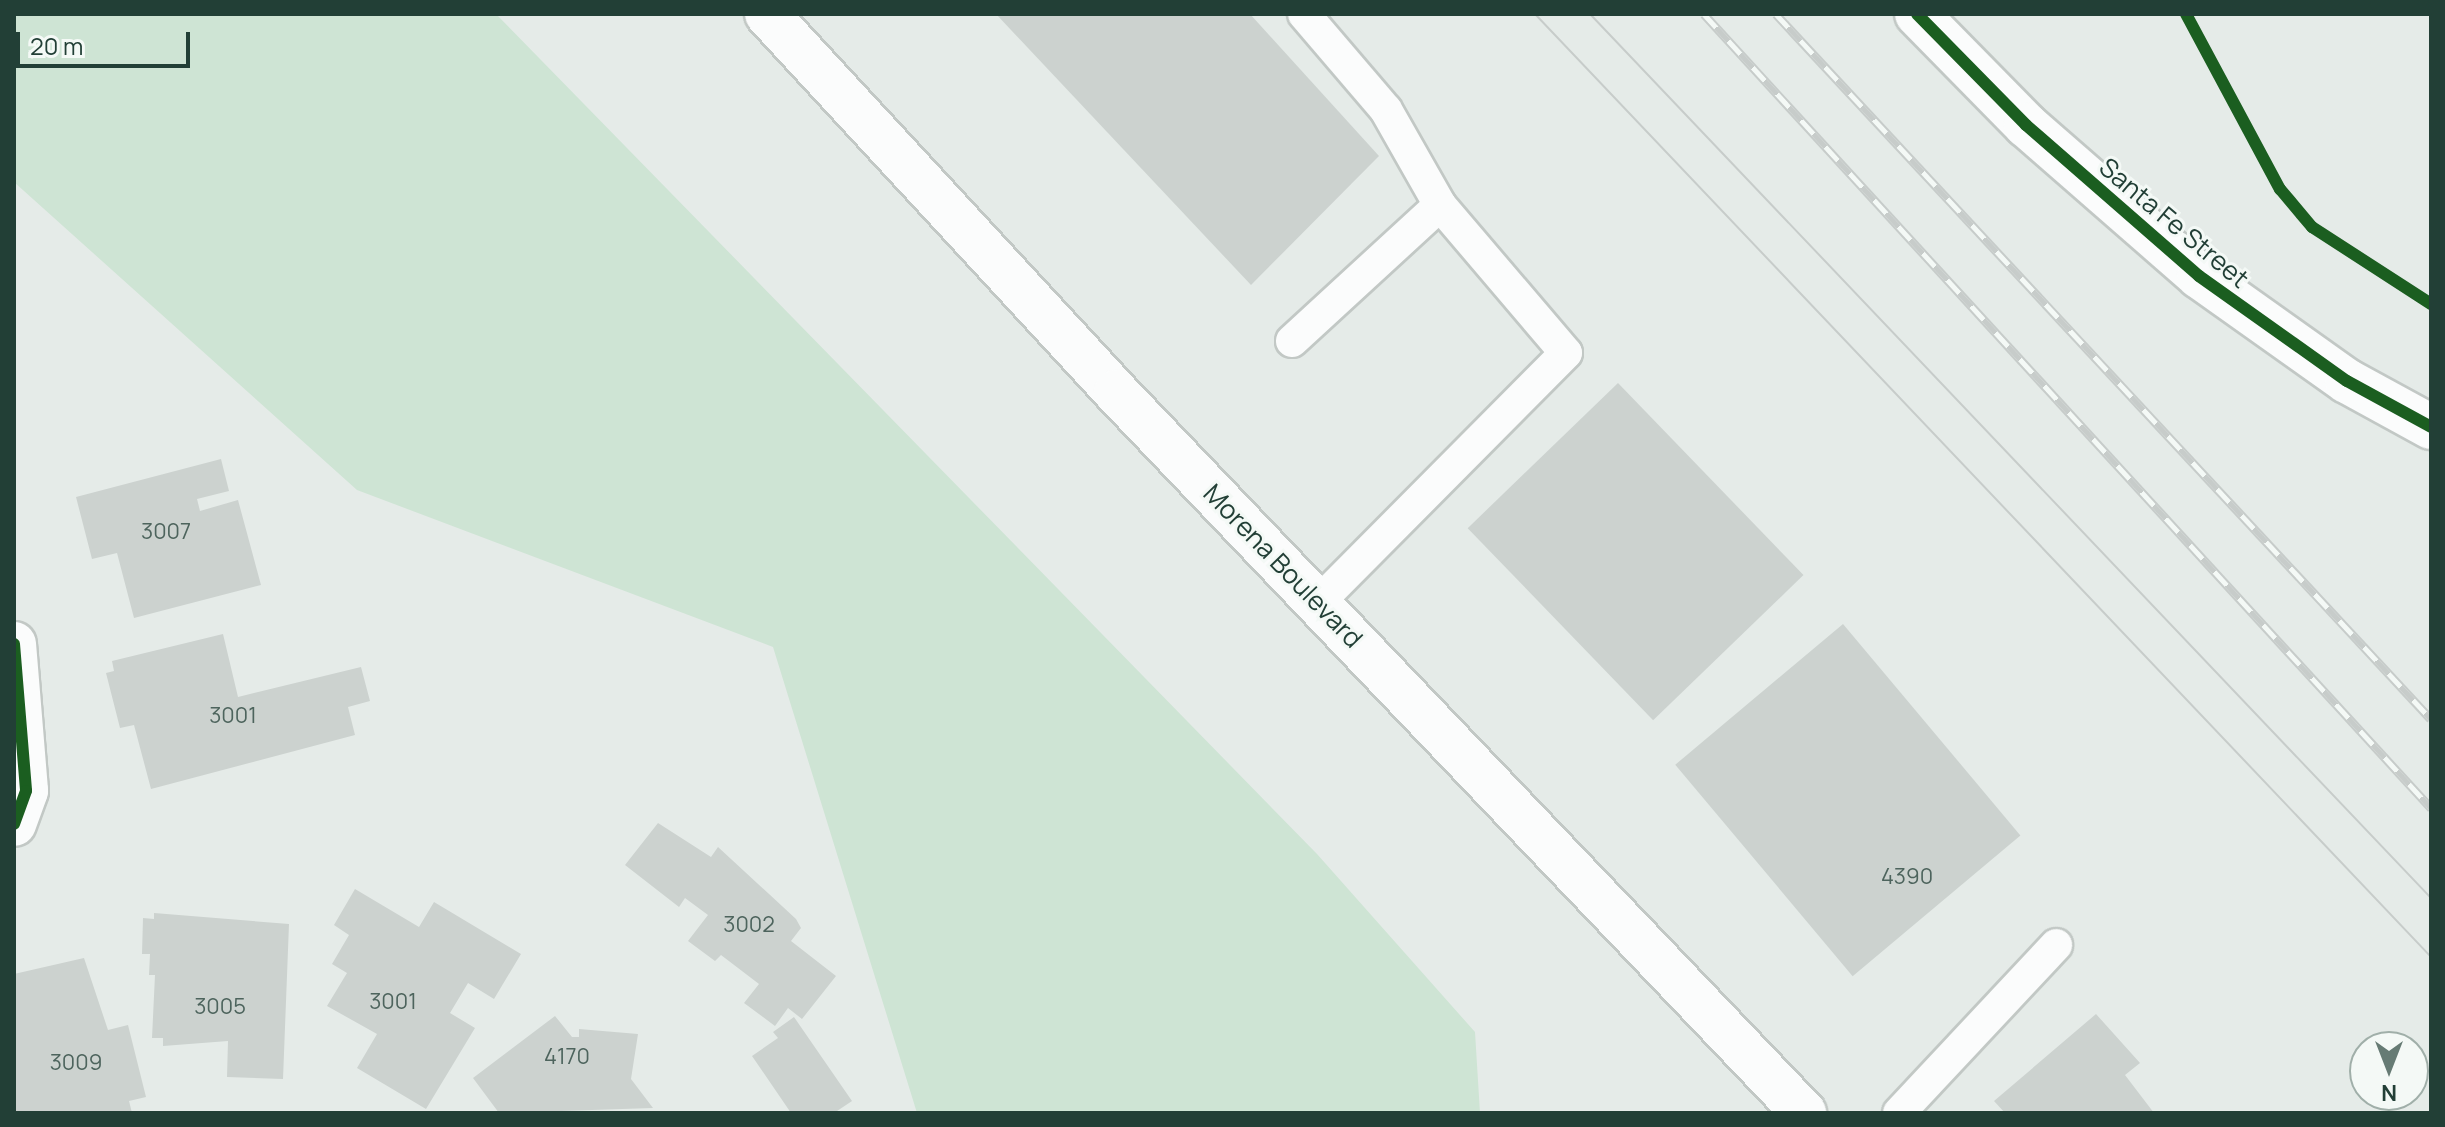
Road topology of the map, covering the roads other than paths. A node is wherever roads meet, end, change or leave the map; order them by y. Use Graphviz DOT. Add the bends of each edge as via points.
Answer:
graph roads {
  1 [pos="767,14"];
  2 [pos="1304,14"];
  3 [pos="1917,14"];
  4 [pos="1440,205"];
  5 [pos="1292,341"];
  6 [pos="2431,427"];
  7 [pos="1318,603"];
  8 [pos="14,644"];
  9 [pos="20,808"];
  10 [pos="2056,945"];
  11 [pos="1804,1113"];
  12 [pos="1899,1113"];
  1 -- 7 [label="main road, Morena Boulevard"];
  2 -- 4 [label="lane" via="1386,110"];
  3 -- 6 [label="main road, Santa Fe Street" via="2026,125 2199,276 2347,381"];
  4 -- 5 [label="lane"];
  4 -- 7 [label="lane" via="1566,353"];
  7 -- 11 [label="main road, Morena Boulevard"];
  8 -- 9 [label="main road"];
  10 -- 12 [label="lane"];
}
